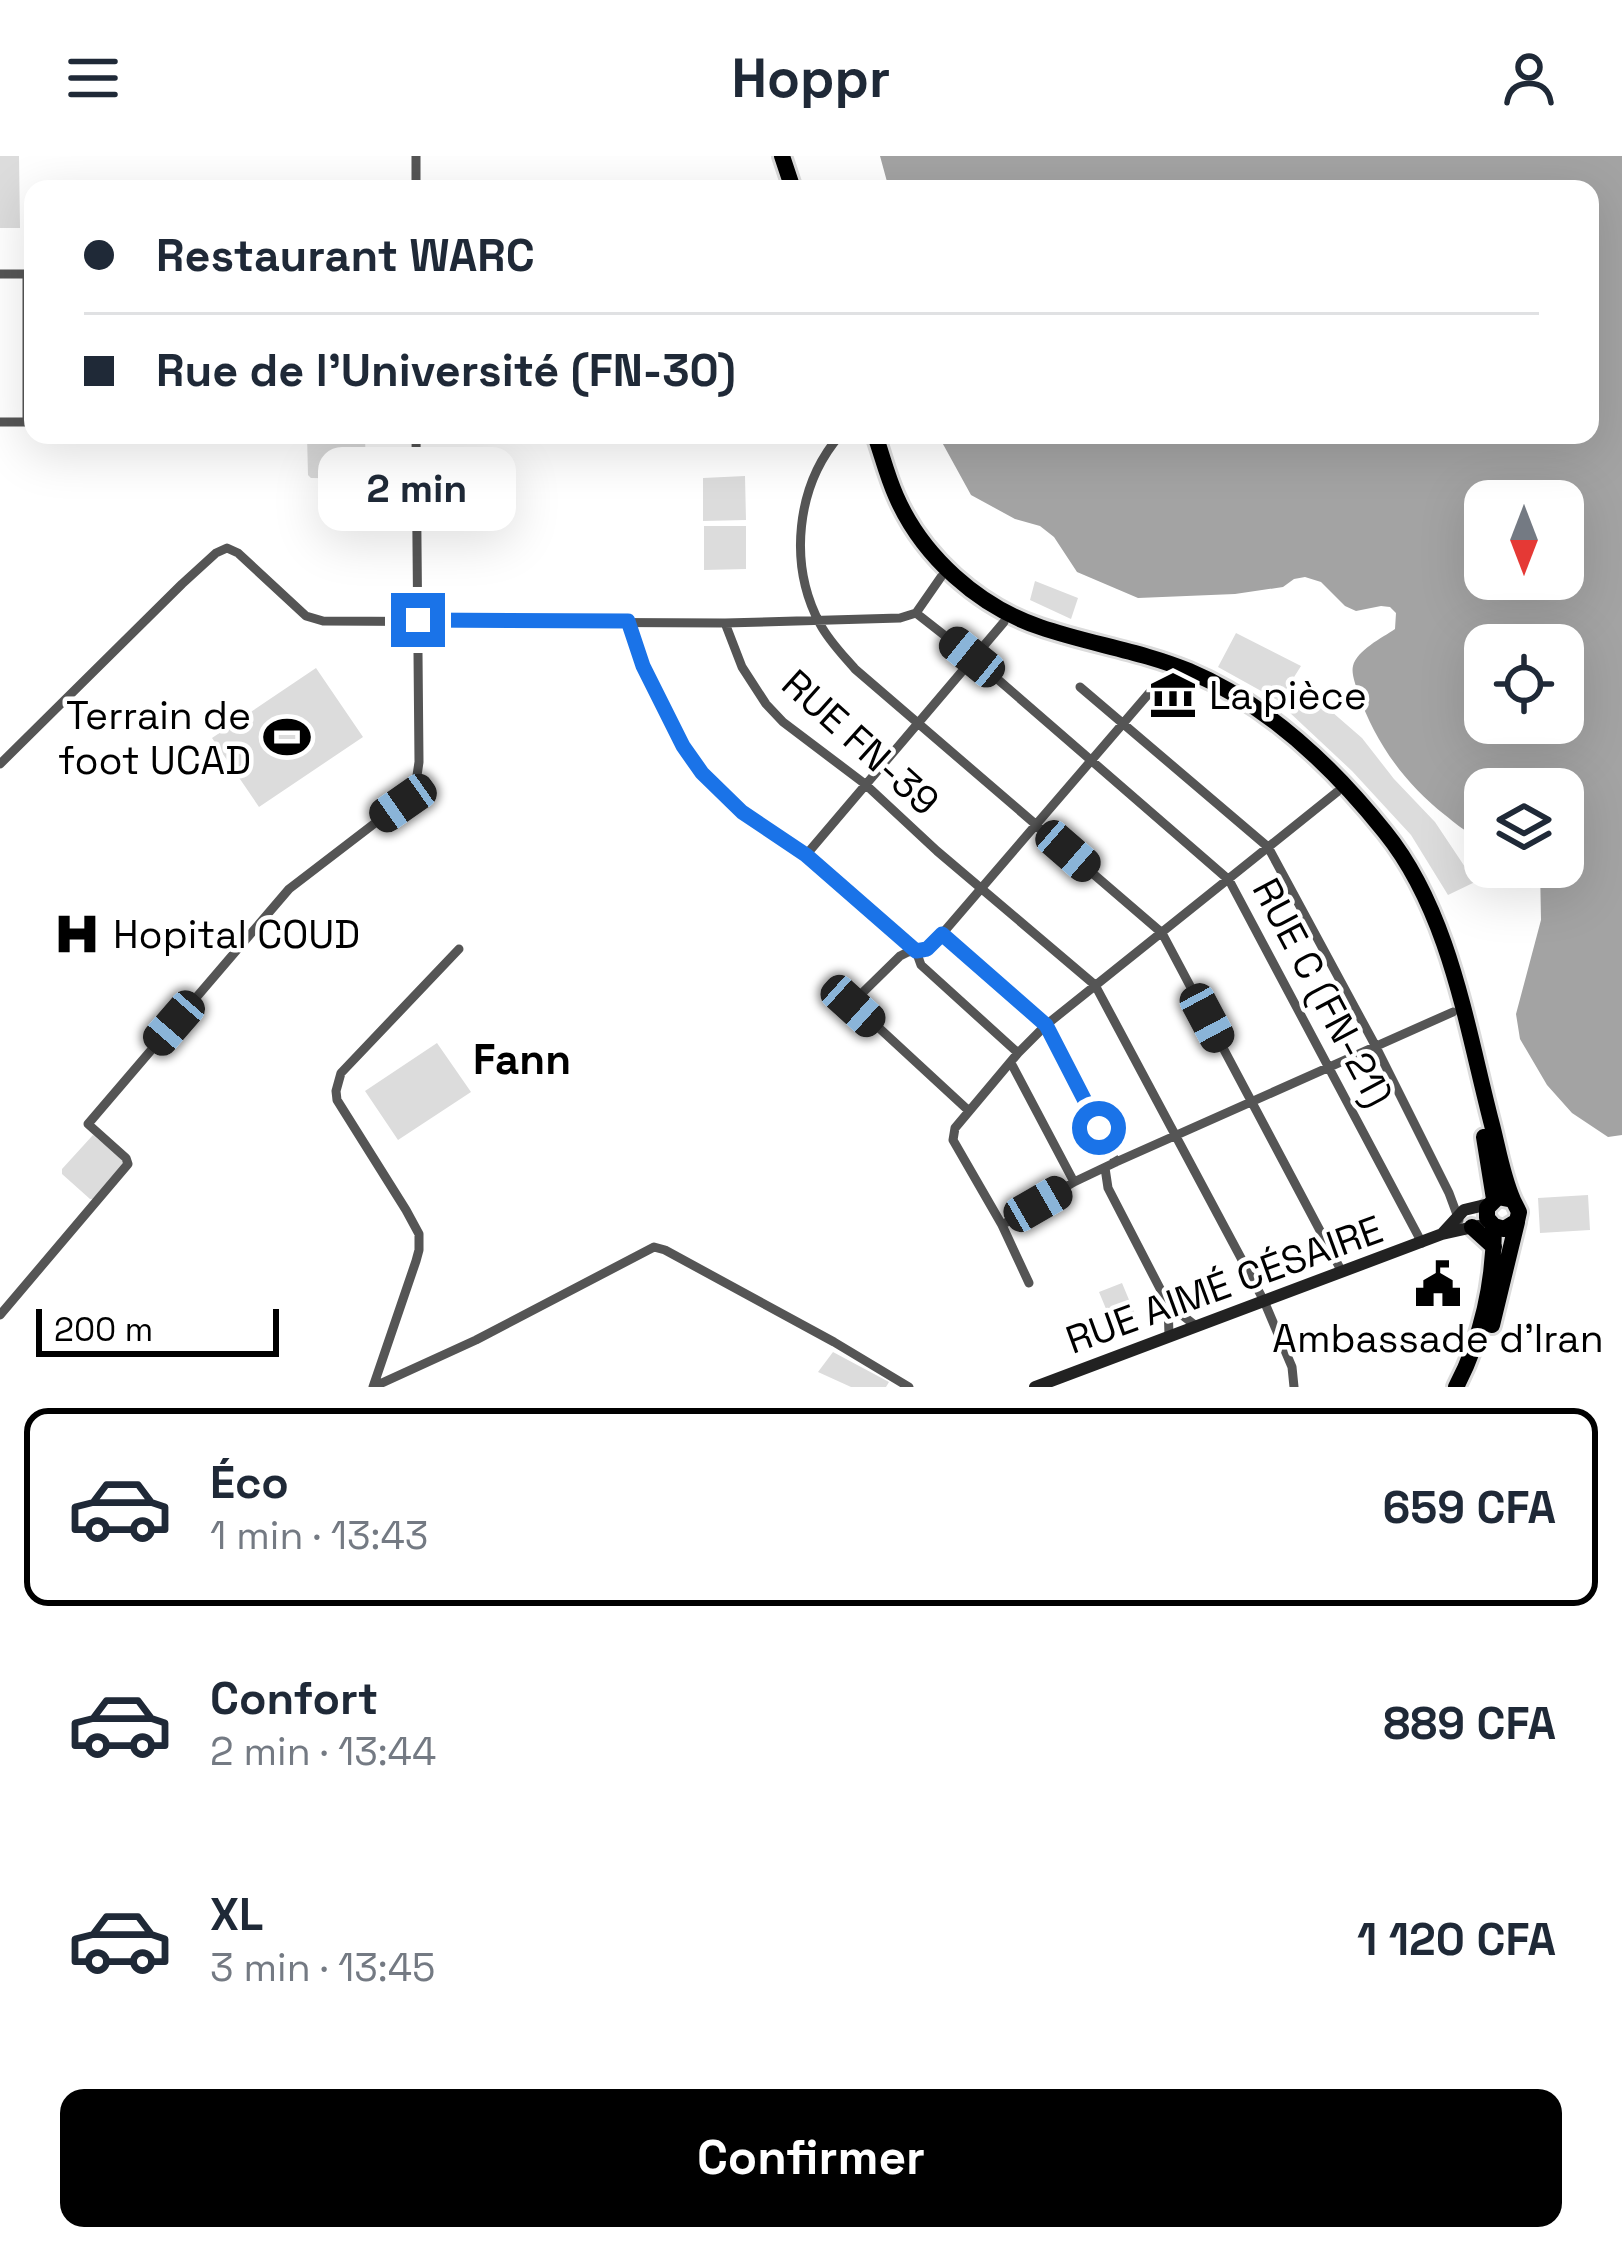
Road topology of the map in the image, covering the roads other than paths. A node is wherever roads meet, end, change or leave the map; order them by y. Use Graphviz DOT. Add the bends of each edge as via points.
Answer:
graph roads {
  1 [pos="416,444"];
  2 [pos="835,444"];
  3 [pos="868,444"];
  4 [pos="878,444"];
  5 [pos="941,577"];
  6 [pos="916,613"];
  7 [pos="817,619"];
  8 [pos="418,620"];
  9 [pos="628,621"];
  10 [pos="725,622"];
  11 [pos="1004,622"];
  12 [pos="972,657"];
  13 [pos="1157,684"];
  14 [pos="1080,687"];
  15 [pos="919,723"];
  16 [pos="1124,723"];
  17 [pos="1091,761"];
  18 [pos="0,764"];
  19 [pos="865,784"];
  20 [pos="1337,793"];
  21 [pos="1037,824"];
  22 [pos="1268,847"];
  23 [pos="806,855"];
  24 [pos="1228,880"];
  25 [pos="982,888"];
  26 [pos="1162,933"];
  27 [pos="942,934"];
  28 [pos="459,949"];
  29 [pos="916,951"];
  30 [pos="1095,985"];
  31 [pos="1453,1012"];
  32 [pos="1046,1025"];
  33 [pos="1375,1045"];
  34 [pos="1014,1058"];
  35 [pos="1328,1066"];
  36 [pos="1252,1102"];
  37 [pos="969,1111"];
  38 [pos="1177,1137"];
  39 [pos="1110,1165"];
  40 [pos="1074,1183"];
  41 [pos="1484,1216"];
  42 [pos="1002,1225"];
  43 [pos="1433,1238"];
  44 [pos="1342,1272"];
  45 [pos="1029,1283"];
  46 [pos="1264,1301"];
  47 [pos="1168,1304"];
  48 [pos="2,1310"];
  49 [pos="1196,1326"];
  50 [pos="1169,1335"];
  51 [pos="373,1387"];
  52 [pos="909,1387"];
  53 [pos="1035,1387"];
  54 [pos="1294,1387"];
  55 [pos="1456,1387"];
  56 [pos="1467,1387"];
  1 -- 8 [label="street"];
  2 -- 7 [label="street" via="802,518 802,572"];
  3 -- 5 [label="highway" via="890,503"];
  4 -- 41 [label="highway" via="906,516 969,588 1039,627 1168,663 1235,694 1302,744 1385,832 1443,942"];
  5 -- 6 [label="street"];
  5 -- 11 [label="highway"];
  6 -- 7 [label="street"];
  6 -- 12 [label="street, RUE C (FN-21)"];
  7 -- 10 [label="street"];
  7 -- 15 [label="street" via="855,669"];
  8 -- 9 [label="street"];
  8 -- 18 [label="street" via="315,620 234,550 222,550"];
  8 -- 48 [label="street" via="415,789 289,889 88,1124 128,1164"];
  9 -- 10 [label="street"];
  9 -- 23 [label="street" via="643,666 702,773"];
  10 -- 19 [label="street, RUE FN-39" via="766,704"];
  11 -- 12 [label="street"];
  11 -- 20 [label="highway" via="1208,690 1279,736"];
  12 -- 15 [label="street"];
  12 -- 17 [label="street, RUE C (FN-21)"];
  13 -- 16 [label="street"];
  14 -- 16 [label="street"];
  15 -- 19 [label="street"];
  15 -- 21 [label="street"];
  16 -- 17 [label="street"];
  16 -- 22 [label="street"];
  17 -- 21 [label="street"];
  17 -- 24 [label="street, RUE C (FN-21)"];
  19 -- 23 [label="street"];
  19 -- 25 [label="street, RUE FN-39"];
  20 -- 22 [label="street"];
  20 -- 31 [label="highway" via="1411,888"];
  21 -- 25 [label="street"];
  21 -- 26 [label="street"];
  22 -- 24 [label="street"];
  22 -- 33 [label="street"];
  23 -- 29 [label="street"];
  24 -- 26 [label="street"];
  24 -- 35 [label="street, RUE C (FN-21)"];
  25 -- 27 [label="street"];
  25 -- 30 [label="street, RUE FN-39"];
  26 -- 30 [label="street"];
  26 -- 36 [label="street"];
  27 -- 29 [label="street"];
  27 -- 32 [label="street"];
  28 -- 51 [label="street" via="337,1080 337,1100 419,1242"];
  29 -- 34 [label="street"];
  29 -- 37 [label="street" via="900,956 852,1003"];
  30 -- 32 [label="street"];
  30 -- 38 [label="street"];
  31 -- 33 [label="street"];
  31 -- 41 [label="highway" via="1485,1138"];
  32 -- 34 [label="street"];
  32 -- 39 [label="street"];
  33 -- 35 [label="street"];
  33 -- 41 [label="street" via="1449,1193"];
  34 -- 37 [label="street"];
  34 -- 40 [label="street"];
  35 -- 36 [label="street"];
  35 -- 43 [label="street, RUE C (FN-21)"];
  36 -- 38 [label="street"];
  36 -- 44 [label="street"];
  37 -- 42 [label="street" via="953,1140"];
  38 -- 39 [label="street"];
  38 -- 46 [label="street"];
  39 -- 40 [label="street"];
  39 -- 47 [label="street" via="1108,1188"];
  40 -- 42 [label="street"];
  41 -- 43 [label="street"];
  41 -- 55 [label="highway" via="1494,1247 1481,1322"];
  41 -- 56 [label="highway" via="1518,1208 1491,1327"];
  42 -- 45 [label="street"];
  43 -- 44 [label="street, RUE AIMÉ CÉSAIRE"];
  44 -- 46 [label="street, RUE AIMÉ CÉSAIRE"];
  46 -- 49 [label="street, RUE AIMÉ CÉSAIRE"];
  46 -- 54 [label="street"];
  47 -- 49 [label="street"];
  47 -- 50 [label="street"];
  49 -- 50 [label="street, RUE AIMÉ CÉSAIRE"];
  50 -- 53 [label="street, RUE AIMÉ CÉSAIRE"];
  51 -- 52 [label="street" via="654,1247"];
}
